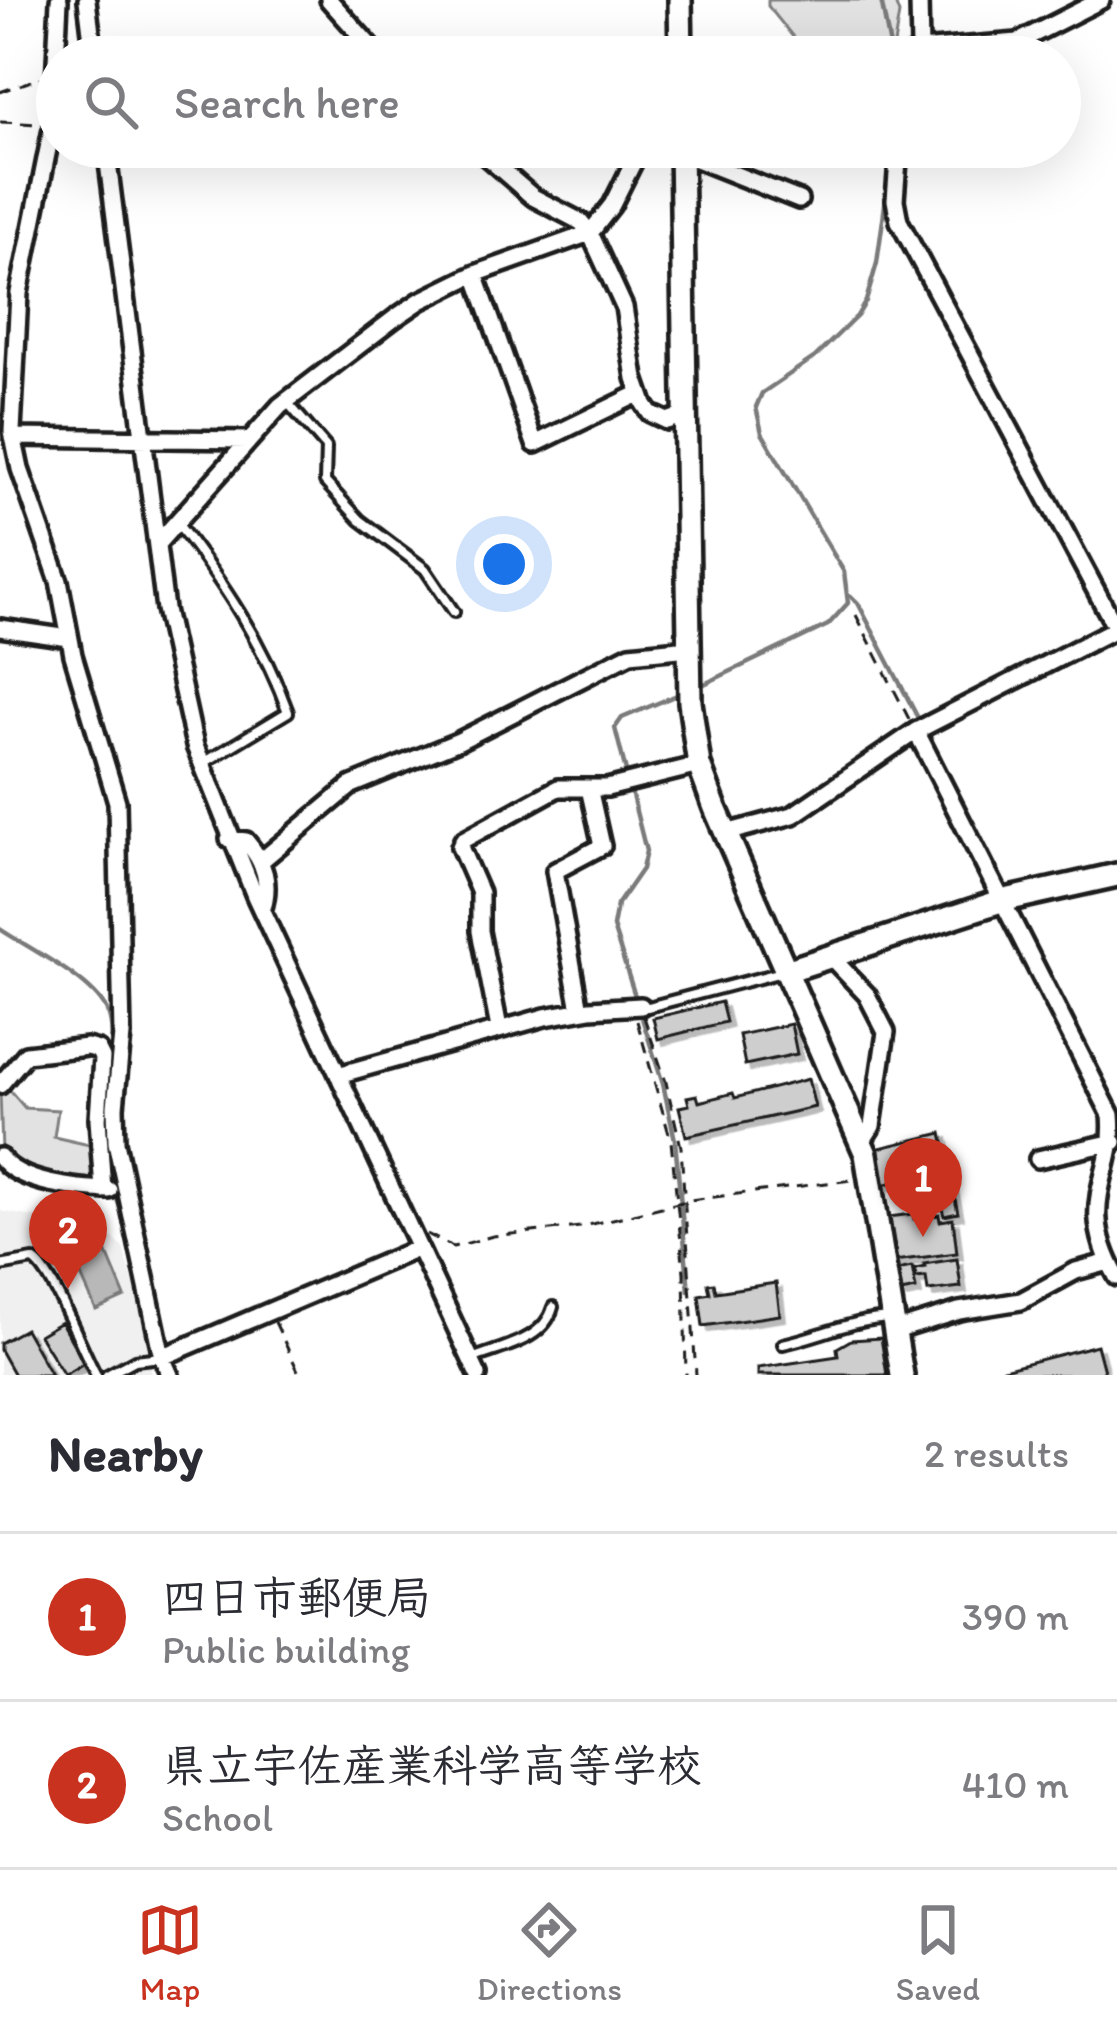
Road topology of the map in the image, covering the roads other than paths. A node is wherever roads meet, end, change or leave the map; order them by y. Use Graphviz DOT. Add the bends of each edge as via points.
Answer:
graph roads {
  1 [pos="58,0"];
  2 [pos="87,0"];
  3 [pos="329,0"];
  4 [pos="680,0"];
  5 [pos="919,0"];
  6 [pos="1101,0"];
  7 [pos="57,36"];
  8 [pos="91,36"];
  9 [pos="361,36"];
  10 [pos="681,36"];
  11 [pos="915,36"];
  12 [pos="1030,36"];
  13 [pos="44,168"];
  14 [pos="109,168"];
  15 [pos="499,168"];
  16 [pos="630,168"];
  17 [pos="681,168"];
  18 [pos="723,168"];
  19 [pos="897,168"];
  20 [pos="799,200"];
  21 [pos="590,233"];
  22 [pos="475,274"];
  23 [pos="640,393"];
  24 [pos="286,401"];
  25 [pos="687,414"];
  26 [pos="145,439"];
  27 [pos="247,440"];
  28 [pos="9,445"];
  29 [pos="177,523"];
  30 [pos="158,543"];
  31 [pos="454,612"];
  32 [pos="0,628"];
  33 [pos="1117,629"];
  34 [pos="69,638"];
  35 [pos="689,648"];
  36 [pos="916,731"];
  37 [pos="201,765"];
  38 [pos="699,765"];
  39 [pos="589,788"];
  40 [pos="726,833"];
  41 [pos="230,839"];
  42 [pos="261,861"];
  43 [pos="1117,875"];
  44 [pos="1001,901"];
  45 [pos="262,910"];
  46 [pos="830,956"];
  47 [pos="786,971"];
  48 [pos="640,1007"];
  49 [pos="580,1010"];
  50 [pos="499,1028"];
  51 [pos="338,1075"];
  52 [pos="0,1085"];
  53 [pos="862,1142"];
  54 [pos="1114,1142"];
  55 [pos="0,1157"];
  56 [pos="1038,1159"];
  57 [pos="103,1190"];
  58 [pos="124,1190"];
  59 [pos="416,1243"];
  60 [pos="0,1266"];
  61 [pos="1113,1270"];
  62 [pos="553,1307"];
  63 [pos="894,1324"];
  64 [pos="783,1344"];
  65 [pos="162,1357"];
  66 [pos="474,1367"];
  67 [pos="96,1375"];
  68 [pos="107,1375"];
  69 [pos="170,1375"];
  70 [pos="902,1375"];
  1 -- 7 [label="street"];
  2 -- 8 [label="street"];
  3 -- 9 [label="street"];
  4 -- 10 [label="street"];
  5 -- 11 [label="street"];
  6 -- 12 [label="street"];
  13 -- 28 [label="street" via="19,293"];
  14 -- 26 [label="street"];
  15 -- 21 [label="street"];
  16 -- 21 [label="street"];
  17 -- 25 [label="street"];
  18 -- 20 [label="street"];
  19 -- 33 [label="street" via="899,221"];
  21 -- 22 [label="street"];
  21 -- 23 [label="street" via="624,307"];
  22 -- 23 [label="street" via="535,444"];
  22 -- 24 [label="street" via="420,301"];
  23 -- 25 [label="street" via="658,418"];
  24 -- 27 [label="street"];
  24 -- 31 [label="lane" via="326,447 325,482 425,569"];
  25 -- 35 [label="street"];
  26 -- 27 [label="street"];
  26 -- 28 [label="street"];
  26 -- 30 [label="street"];
  27 -- 29 [label="street"];
  28 -- 34 [label="street" via="52,557"];
  29 -- 30 [label="street"];
  29 -- 37 [label="lane" via="272,668 287,712"];
  30 -- 37 [label="street" via="170,637"];
  32 -- 34 [label="street"];
  33 -- 36 [label="street"];
  34 -- 58 [label="street" via="120,826 122,1035 114,1123"];
  35 -- 38 [label="street"];
  35 -- 42 [label="street" via="630,654 352,785"];
  36 -- 40 [label="street" via="801,811"];
  36 -- 44 [label="street"];
  37 -- 41 [label="street"];
  38 -- 39 [label="street"];
  38 -- 40 [label="street"];
  39 -- 49 [label="street" via="602,846 555,871"];
  39 -- 50 [label="street" via="558,788 460,843 480,893"];
  40 -- 47 [label="street"];
  41 -- 42 [label="street" via="246,841"];
  41 -- 45 [label="street"];
  42 -- 45 [label="street" via="268,886"];
  43 -- 44 [label="street"];
  44 -- 46 [label="street"];
  44 -- 54 [label="street" via="1108,1105"];
  45 -- 51 [label="street"];
  46 -- 47 [label="street"];
  46 -- 53 [label="street" via="866,994 886,1032 872,1126"];
  47 -- 48 [label="lane"];
  47 -- 53 [label="street"];
  48 -- 49 [label="street"];
  49 -- 50 [label="street"];
  50 -- 51 [label="street"];
  51 -- 59 [label="street"];
  52 -- 57 [label="street" via="26,1054 98,1050"];
  53 -- 63 [label="street"];
  54 -- 56 [label="street"];
  54 -- 61 [label="street" via="1097,1213"];
  55 -- 57 [label="street" via="24,1175"];
  57 -- 58 [label="street"];
  58 -- 65 [label="street"];
  59 -- 65 [label="street"];
  59 -- 66 [label="street"];
  60 -- 67 [label="lane" via="33,1260 47,1270"];
  61 -- 63 [label="street" via="1076,1271 1021,1300"];
  62 -- 66 [label="lane" via="536,1333"];
  63 -- 64 [label="lane" via="862,1320"];
  63 -- 70 [label="street"];
  65 -- 68 [label="lane"];
  65 -- 69 [label="street"];
}
